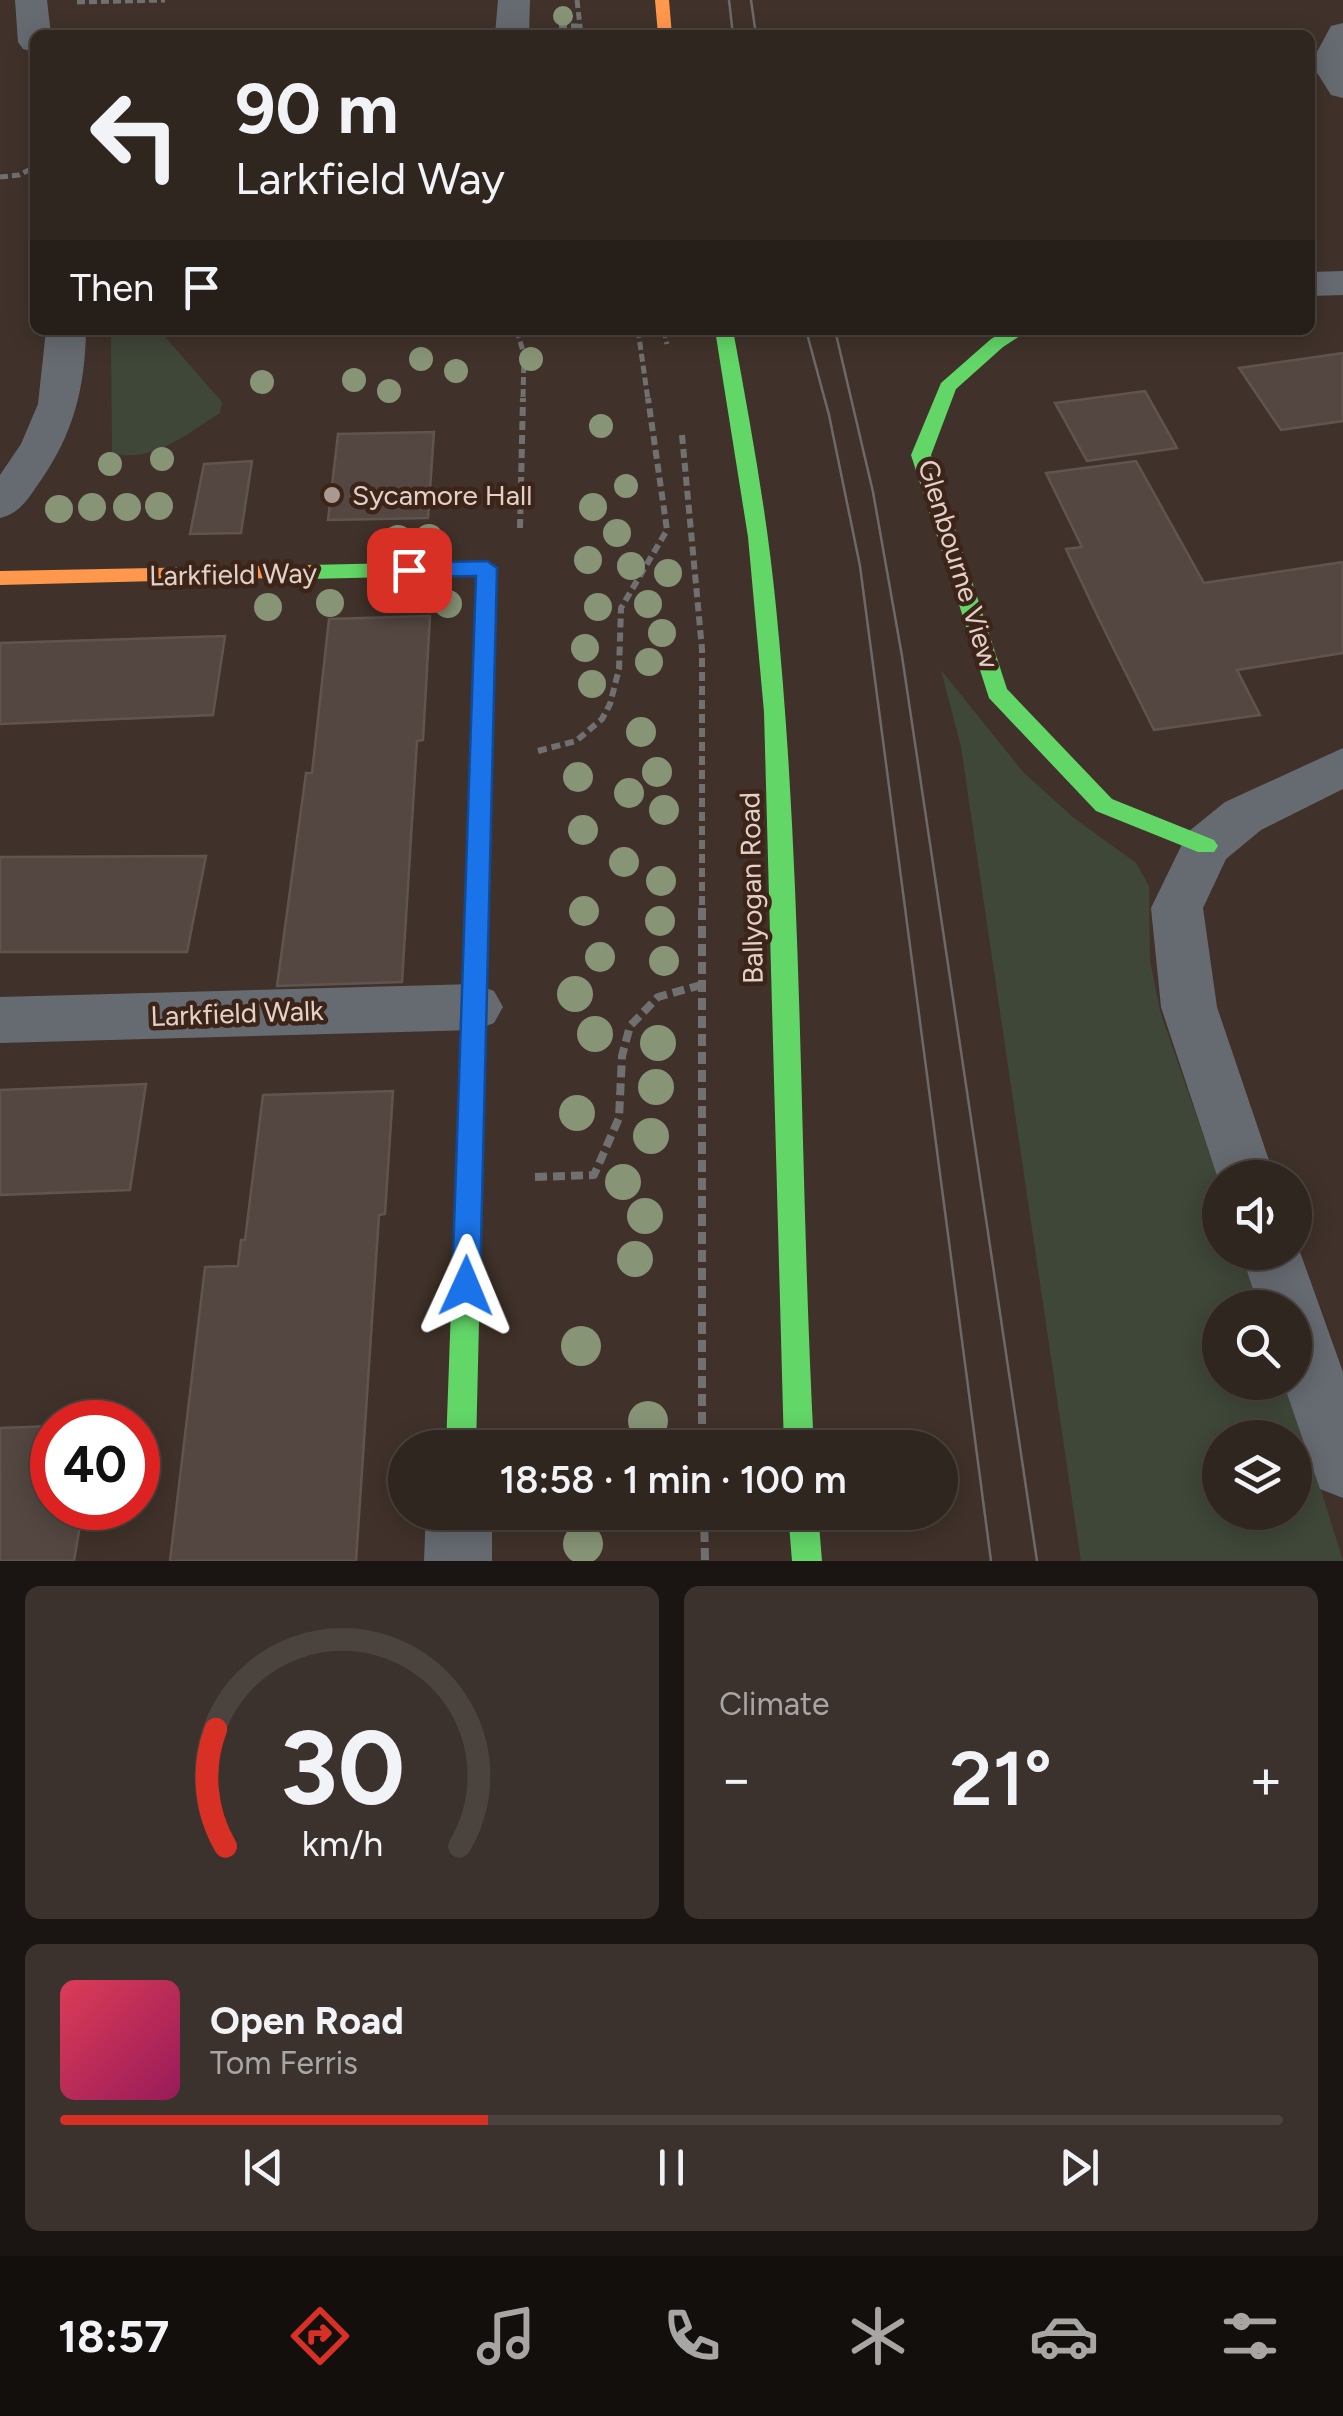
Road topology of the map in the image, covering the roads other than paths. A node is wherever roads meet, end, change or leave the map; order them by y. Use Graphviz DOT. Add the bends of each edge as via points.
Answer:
graph roads {
  1 [pos="31,0"];
  2 [pos="514,0"];
  3 [pos="662,0"];
  4 [pos="34,30"];
  5 [pos="512,30"];
  6 [pos="665,30"];
  7 [pos="1343,32"];
  8 [pos="1343,88"];
  9 [pos="1343,283"];
  10 [pos="1315,284"];
  11 [pos="66,335"];
  12 [pos="725,335"];
  13 [pos="1011,335"];
  14 [pos="0,504"];
  15 [pos="0,578"];
  16 [pos="1343,767"];
  17 [pos="1206,846"];
  18 [pos="475,1007"];
  19 [pos="0,1020"];
  20 [pos="1240,1160"];
  21 [pos="1312,1374"];
  22 [pos="461,1430"];
  23 [pos="797,1430"];
  24 [pos="1343,1466"];
  25 [pos="459,1530"];
  26 [pos="805,1530"];
  27 [pos="458,1561"];
  28 [pos="807,1561"];
  1 -- 4 [label="street"];
  2 -- 5 [label="street"];
  3 -- 6 [label="street"];
  7 -- 8 [label="street" via="1328,64"];
  9 -- 10 [label="street"];
  11 -- 14 [label="street" via="64,387 48,440"];
  12 -- 23 [label="street, Ballyogan Road" via="759,528 774,677"];
  13 -- 17 [label="street, Glenbourne View" via="948,387 920,455 998,692 1104,806"];
  15 -- 18 [label="street, Larkfield Way" via="487,568"];
  16 -- 17 [label="street" via="1243,816"];
  17 -- 20 [label="street" via="1177,908 1189,1007"];
  18 -- 19 [label="street, Larkfield Walk"];
  18 -- 22 [label="street"];
  21 -- 24 [label="street"];
  25 -- 27 [label="street"];
  26 -- 28 [label="street"];
}
